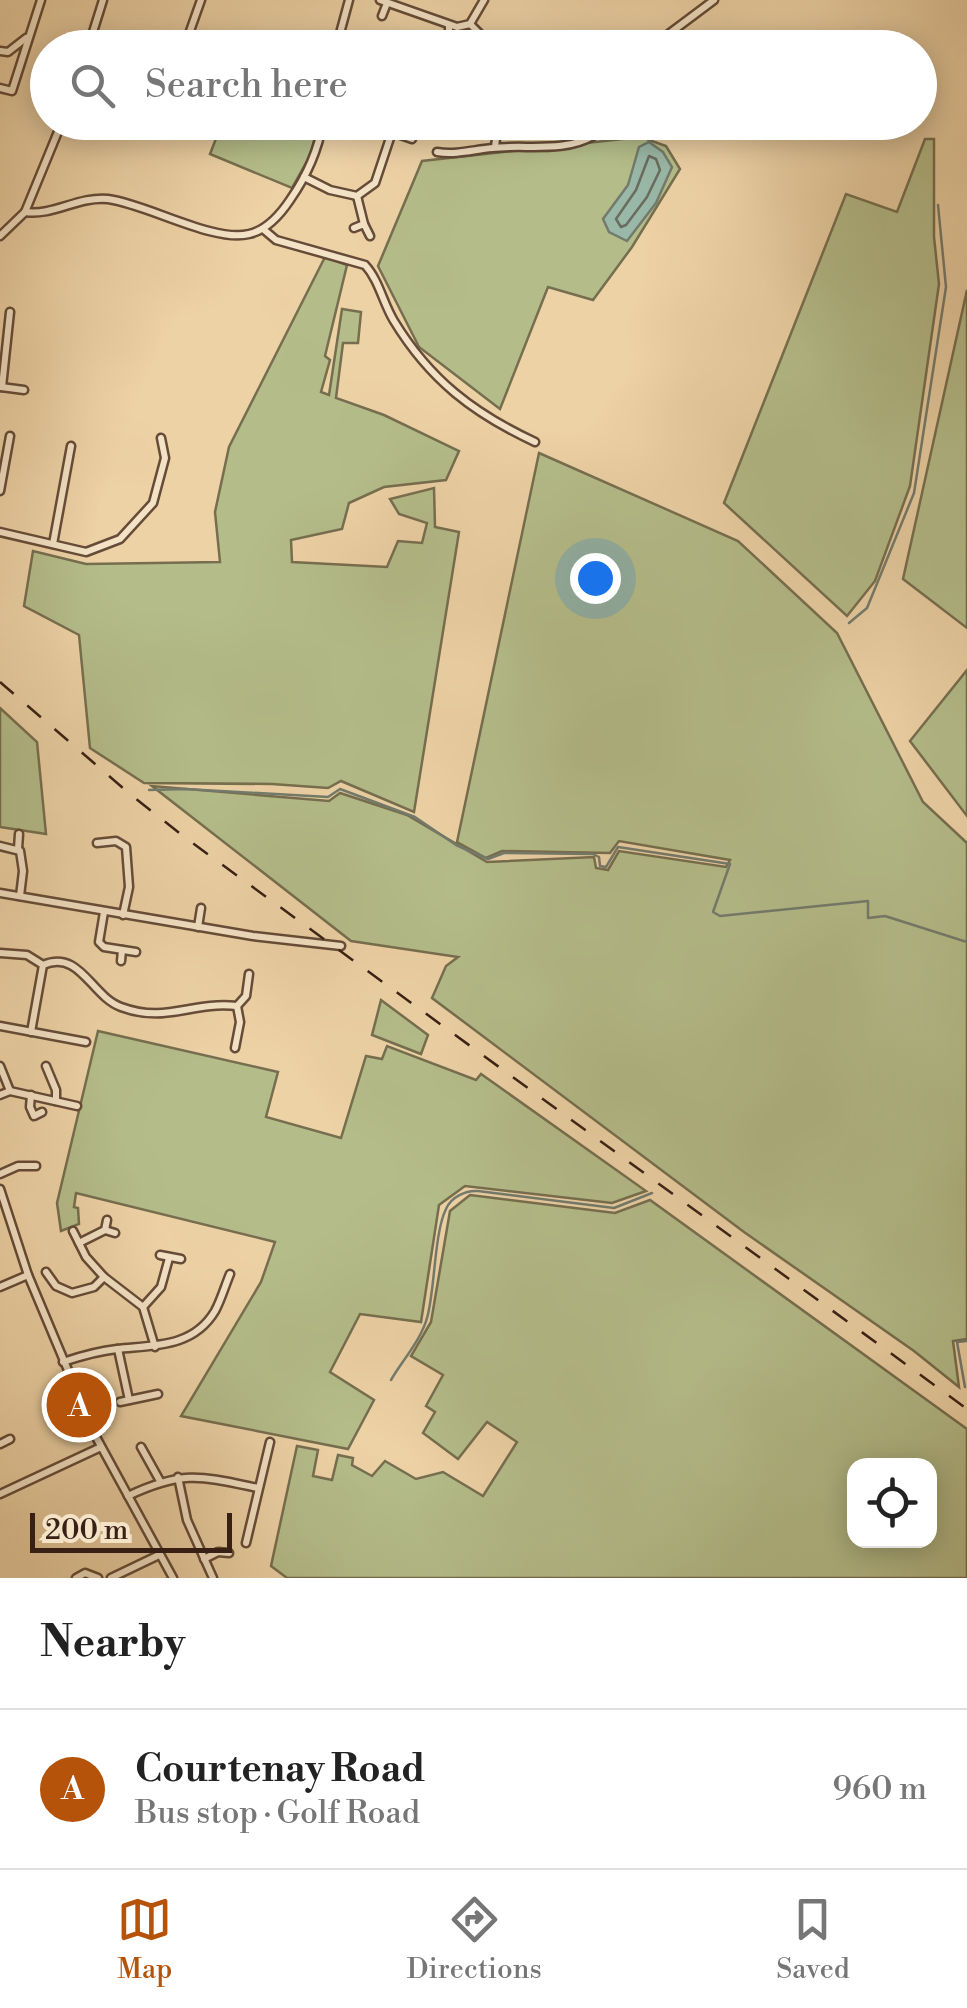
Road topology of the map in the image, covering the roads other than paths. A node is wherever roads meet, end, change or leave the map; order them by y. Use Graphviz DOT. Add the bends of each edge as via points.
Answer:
graph roads {
  1 [pos="41,0"];
  2 [pos="103,0"];
  3 [pos="201,0"];
  4 [pos="349,0"];
  5 [pos="484,0"];
  6 [pos="714,0"];
  7 [pos="383,1"];
  8 [pos="382,16"];
  9 [pos="470,24"];
  10 [pos="450,26"];
  11 [pos="94,30"];
  12 [pos="190,30"];
  13 [pos="341,30"];
  14 [pos="450,30"];
  15 [pos="476,30"];
  16 [pos="674,30"];
  17 [pos="27,37"];
  18 [pos="0,50"];
  19 [pos="0,88"];
  20 [pos="55,140"];
  21 [pos="320,140"];
  22 [pos="389,140"];
  23 [pos="495,140"];
  24 [pos="584,140"];
  25 [pos="494,147"];
  26 [pos="437,152"];
  27 [pos="304,177"];
  28 [pos="357,196"];
  29 [pos="25,212"];
  30 [pos="364,224"];
  31 [pos="354,228"];
  32 [pos="263,229"];
  33 [pos="0,236"];
  34 [pos="370,236"];
  35 [pos="10,312"];
  36 [pos="1,387"];
  37 [pos="24,390"];
  38 [pos="10,436"];
  39 [pos="161,438"];
  40 [pos="535,442"];
  41 [pos="71,446"];
  42 [pos="2,468"];
  43 [pos="0,492"];
  44 [pos="0,532"];
  45 [pos="53,544"];
  46 [pos="19,834"];
  47 [pos="96,843"];
  48 [pos="0,846"];
  49 [pos="18,849"];
  50 [pos="0,893"];
  51 [pos="20,896"];
  52 [pos="201,908"];
  53 [pos="104,912"];
  54 [pos="123,915"];
  55 [pos="198,926"];
  56 [pos="253,936"];
  57 [pos="252,946"];
  58 [pos="342,946"];
  59 [pos="122,950"];
  60 [pos="136,952"];
  61 [pos="0,953"];
  62 [pos="121,961"];
  63 [pos="43,965"];
  64 [pos="246,980"];
  65 [pos="237,1006"];
  66 [pos="0,1026"];
  67 [pos="31,1032"];
  68 [pos="86,1042"];
  69 [pos="235,1048"];
  70 [pos="0,1066"];
  71 [pos="46,1066"];
  72 [pos="10,1091"];
  73 [pos="31,1095"];
  74 [pos="0,1096"];
  75 [pos="56,1101"];
  76 [pos="77,1106"];
  77 [pos="42,1112"];
  78 [pos="36,1166"];
  79 [pos="0,1174"];
  80 [pos="0,1188"];
  81 [pos="107,1220"];
  82 [pos="105,1230"];
  83 [pos="73,1232"];
  84 [pos="115,1233"];
  85 [pos="78,1243"];
  86 [pos="181,1259"];
  87 [pos="46,1272"];
  88 [pos="230,1274"];
  89 [pos="28,1276"];
  90 [pos="104,1277"];
  91 [pos="0,1287"];
  92 [pos="143,1307"];
  93 [pos="155,1347"];
  94 [pos="118,1349"];
  95 [pos="63,1362"];
  96 [pos="158,1394"];
  97 [pos="10,1439"];
  98 [pos="270,1442"];
  99 [pos="0,1444"];
  100 [pos="101,1447"];
  101 [pos="141,1447"];
  102 [pos="178,1476"];
  103 [pos="160,1481"];
  104 [pos="258,1488"];
  105 [pos="0,1494"];
  106 [pos="128,1496"];
  107 [pos="250,1532"];
  108 [pos="258,1536"];
  109 [pos="246,1543"];
  110 [pos="229,1553"];
  111 [pos="160,1554"];
  112 [pos="204,1559"];
  113 [pos="76,1578"];
  114 [pos="98,1578"];
  115 [pos="111,1578"];
  116 [pos="173,1578"];
  117 [pos="214,1578"];
  1 -- 17 [label="street"];
  2 -- 11 [label="street"];
  3 -- 12 [label="street"];
  4 -- 13 [label="street"];
  5 -- 9 [label="street"];
  6 -- 16 [label="street"];
  7 -- 8 [label="street"];
  7 -- 10 [label="street"];
  9 -- 10 [label="street"];
  9 -- 15 [label="street"];
  10 -- 14 [label="street"];
  17 -- 18 [label="street" via="8,52"];
  17 -- 19 [label="street" via="12,92"];
  20 -- 29 [label="street"];
  21 -- 27 [label="street"];
  22 -- 28 [label="street" via="374,183"];
  23 -- 25 [label="street"];
  24 -- 25 [label="street"];
  25 -- 26 [label="street"];
  27 -- 28 [label="street"];
  27 -- 32 [label="street"];
  28 -- 30 [label="street"];
  29 -- 32 [label="street" via="104,198 214,232 245,236"];
  29 -- 33 [label="street"];
  30 -- 31 [label="street"];
  30 -- 34 [label="street"];
  32 -- 40 [label="street" via="276,240 365,264 405,339 453,394"];
  35 -- 36 [label="street"];
  36 -- 37 [label="street"];
  38 -- 42 [label="street"];
  39 -- 45 [label="street" via="165,458 153,503 120,539 86,552"];
  41 -- 45 [label="street"];
  42 -- 43 [label="street"];
  44 -- 45 [label="street"];
  46 -- 49 [label="street"];
  47 -- 54 [label="street" via="126,847"];
  48 -- 49 [label="street"];
  49 -- 51 [label="street"];
  50 -- 51 [label="street"];
  51 -- 53 [label="street"];
  52 -- 55 [label="street"];
  53 -- 54 [label="street"];
  53 -- 59 [label="street" via="100,942"];
  54 -- 55 [label="street"];
  55 -- 56 [label="street"];
  56 -- 57 [label="street"];
  56 -- 58 [label="street"];
  59 -- 60 [label="street"];
  59 -- 62 [label="street"];
  61 -- 63 [label="street"];
  63 -- 65 [label="street" via="72,965 117,1006 153,1016 173,1018 203,1004"];
  63 -- 67 [label="street"];
  64 -- 65 [label="street" via="246,996"];
  65 -- 69 [label="street" via="242,1040"];
  66 -- 67 [label="street"];
  67 -- 68 [label="street"];
  70 -- 72 [label="street"];
  71 -- 75 [label="street"];
  72 -- 73 [label="street"];
  72 -- 74 [label="street"];
  73 -- 75 [label="street"];
  73 -- 77 [label="street" via="34,1116"];
  75 -- 76 [label="street"];
  78 -- 79 [label="street"];
  80 -- 89 [label="street"];
  81 -- 82 [label="street"];
  82 -- 84 [label="street"];
  82 -- 85 [label="street"];
  83 -- 85 [label="street"];
  85 -- 90 [label="street"];
  86 -- 92 [label="street" via="165,1256 161,1286"];
  87 -- 90 [label="street" via="72,1293 94,1288"];
  88 -- 93 [label="street" via="202,1327"];
  89 -- 91 [label="street"];
  89 -- 95 [label="street"];
  90 -- 92 [label="street"];
  92 -- 93 [label="street"];
  93 -- 94 [label="street"];
  94 -- 95 [label="street"];
  94 -- 96 [label="street" via="124,1401"];
  95 -- 100 [label="street"];
  97 -- 99 [label="street"];
  98 -- 104 [label="street"];
  100 -- 105 [label="street"];
  100 -- 106 [label="street"];
  101 -- 103 [label="street"];
  102 -- 103 [label="street"];
  102 -- 104 [label="street"];
  102 -- 112 [label="street"];
  103 -- 106 [label="street"];
  104 -- 107 [label="street"];
  106 -- 111 [label="street"];
  107 -- 108 [label="street"];
  107 -- 109 [label="street"];
  110 -- 112 [label="street"];
  111 -- 115 [label="street"];
  111 -- 116 [label="street"];
  112 -- 117 [label="street"];
  113 -- 114 [label="street" via="85,1572"];
}
